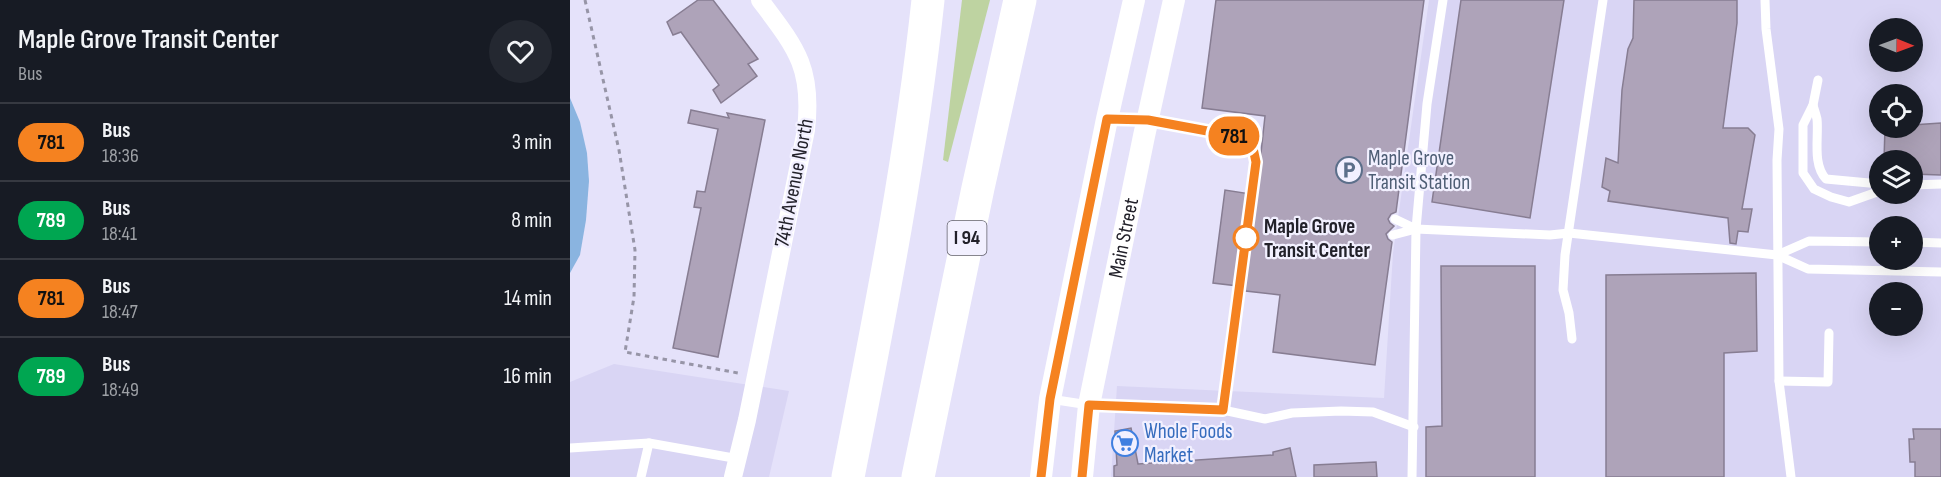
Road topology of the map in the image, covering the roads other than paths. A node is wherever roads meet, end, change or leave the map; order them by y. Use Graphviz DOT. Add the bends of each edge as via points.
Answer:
graph roads {
  1 [pos="760,0"];
  2 [pos="928,0"];
  3 [pos="1020,0"];
  4 [pos="1134,0"];
  5 [pos="1174,0"];
  6 [pos="1443,0"];
  7 [pos="1603,0"];
  8 [pos="1765,0"];
  9 [pos="1818,80"];
  10 [pos="1813,105"];
  11 [pos="1107,119"];
  12 [pos="1148,120"];
  13 [pos="1869,183"];
  14 [pos="1941,184"];
  15 [pos="1923,185"];
  16 [pos="1869,195"];
  17 [pos="1395,219"];
  18 [pos="1416,229"];
  19 [pos="1569,233"];
  20 [pos="1393,235"];
  21 [pos="1869,242"];
  22 [pos="1923,242"];
  23 [pos="1941,243"];
  24 [pos="1777,255"];
  25 [pos="1941,272"];
  26 [pos="1829,333"];
  27 [pos="1572,339"];
  28 [pos="1779,381"];
  29 [pos="1050,399"];
  30 [pos="1089,405"];
  31 [pos="1414,427"];
  32 [pos="649,443"];
  33 [pos="570,448"];
  34 [pos="739,459"];
  35 [pos="641,477"];
  36 [pos="733,477"];
  37 [pos="848,477"];
  38 [pos="918,477"];
  39 [pos="1041,477"];
  40 [pos="1082,477"];
  41 [pos="1412,477"];
  42 [pos="1791,477"];
  1 -- 34 [label="street, 74th Avenue North" via="796,50 806,78 809,103 806,130 747,375"];
  2 -- 37 [label="highway" via="910,137"];
  3 -- 38 [label="highway, I 94"];
  4 -- 11 [label="street, Main Street"];
  5 -- 12 [label="street, Main Street"];
  6 -- 18 [label="lane" via="1427,104"];
  7 -- 19 [label="lane"];
  8 -- 24 [label="lane" via="1779,129"];
  9 -- 10 [label="lane"];
  10 -- 13 [label="lane" via="1821,173 1826,179"];
  10 -- 16 [label="lane" via="1803,125 1803,174 1814,189 1831,197 1849,202"];
  11 -- 12 [label="lane"];
  11 -- 29 [label="street, Main Street"];
  12 -- 30 [label="street, Main Street"];
  14 -- 15 [label="lane"];
  17 -- 18 [label="lane"];
  18 -- 19 [label="lane"];
  18 -- 20 [label="lane"];
  18 -- 31 [label="lane"];
  19 -- 24 [label="lane"];
  19 -- 27 [label="lane" via="1563,290"];
  21 -- 24 [label="lane" via="1809,241"];
  22 -- 23 [label="lane"];
  24 -- 25 [label="lane" via="1808,269"];
  24 -- 28 [label="lane"];
  26 -- 28 [label="lane" via="1828,382"];
  28 -- 42 [label="lane"];
  29 -- 30 [label="lane"];
  29 -- 39 [label="street, Main Street"];
  30 -- 31 [label="lane" via="1223,410 1265,419 1292,413 1373,412"];
  30 -- 40 [label="street, Main Street"];
  31 -- 41 [label="lane"];
  32 -- 33 [label="lane"];
  32 -- 34 [label="lane"];
  32 -- 35 [label="lane"];
  34 -- 36 [label="street, 74th Avenue North"];
}
